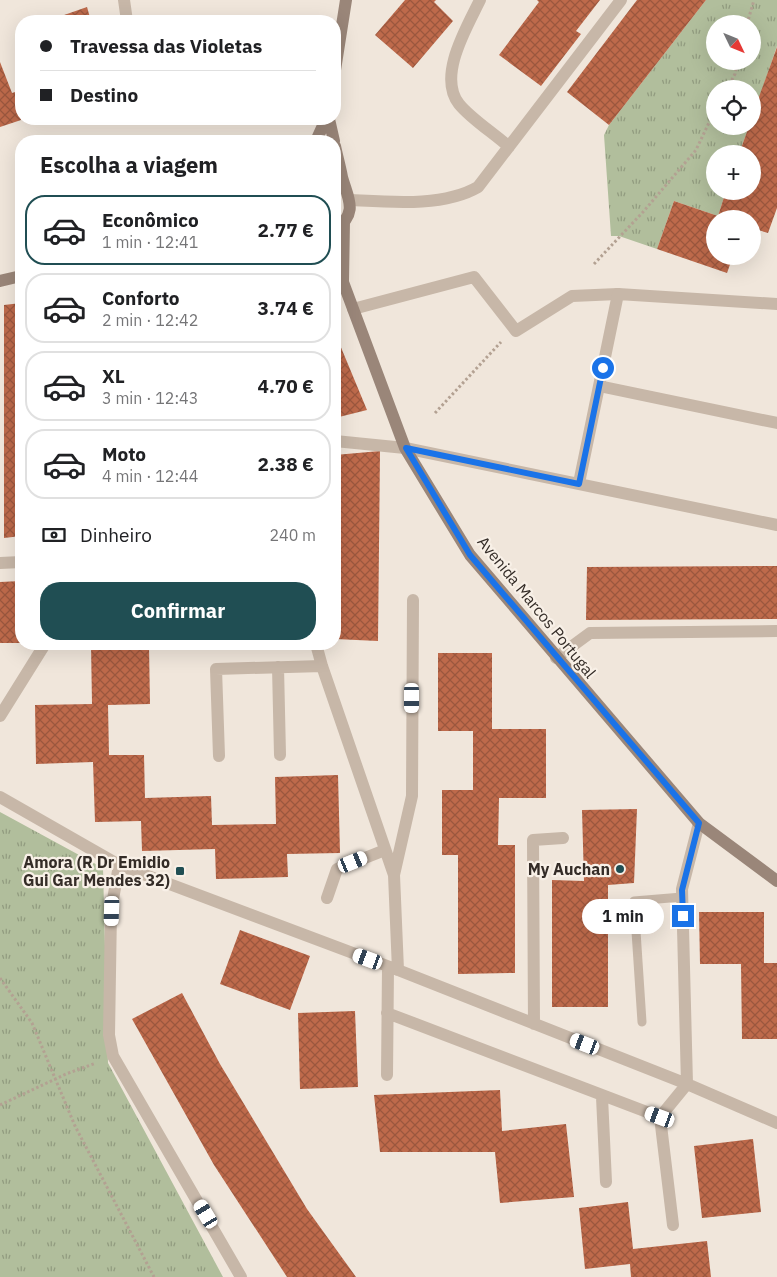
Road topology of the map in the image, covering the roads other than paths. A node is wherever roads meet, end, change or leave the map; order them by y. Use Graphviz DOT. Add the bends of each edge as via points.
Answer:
graph roads {
  1 [pos="124,0"];
  2 [pos="346,0"];
  3 [pos="480,0"];
  4 [pos="621,0"];
  5 [pos="127,15"];
  6 [pos="341,32"];
  7 [pos="509,147"];
  8 [pos="341,180"];
  9 [pos="351,200"];
  10 [pos="341,223"];
  11 [pos="15,277"];
  12 [pos="0,281"];
  13 [pos="341,282"];
  14 [pos="618,294"];
  15 [pos="777,304"];
  16 [pos="353,309"];
  17 [pos="599,386"];
  18 [pos="777,423"];
  19 [pos="341,442"];
  20 [pos="406,448"];
  21 [pos="579,484"];
  22 [pos="777,525"];
  23 [pos="15,562"];
  24 [pos="0,563"];
  25 [pos="413,600"];
  26 [pos="777,631"];
  27 [pos="41,650"];
  28 [pos="318,650"];
  29 [pos="556,658"];
  30 [pos="322,666"];
  31 [pos="278,667"];
  32 [pos="0,716"];
  33 [pos="280,755"];
  34 [pos="219,756"];
  35 [pos="0,797"];
  36 [pos="699,823"];
  37 [pos="563,838"];
  38 [pos="385,850"];
  39 [pos="119,865"];
  40 [pos="394,875"];
  41 [pos="777,881"];
  42 [pos="682,897"];
  43 [pos="327,898"];
  44 [pos="393,968"];
  45 [pos="387,1013"];
  46 [pos="642,1022"];
  47 [pos="534,1024"];
  48 [pos="387,1075"];
  49 [pos="687,1084"];
  50 [pos="602,1097"];
  51 [pos="660,1117"];
  52 [pos="777,1123"];
  53 [pos="606,1182"];
  54 [pos="673,1225"];
  55 [pos="241,1277"];
  1 -- 5 [label="street"];
  2 -- 6 [label="main road"];
  3 -- 7 [label="street" via="456,50 451,85 459,104"];
  4 -- 7 [label="street"];
  7 -- 9 [label="street" via="478,187 463,196 405,201"];
  8 -- 9 [label="main road"];
  9 -- 10 [label="main road"];
  11 -- 12 [label="main road"];
  13 -- 16 [label="main road, Avenida Marcos Portugal"];
  14 -- 15 [label="street"];
  14 -- 16 [label="street" via="572,296 516,330 474,277"];
  14 -- 17 [label="street"];
  16 -- 20 [label="main road, Avenida Marcos Portugal"];
  17 -- 18 [label="street"];
  17 -- 21 [label="street"];
  19 -- 20 [label="street"];
  20 -- 21 [label="street"];
  20 -- 29 [label="main road, Avenida Marcos Portugal" via="470,555"];
  21 -- 22 [label="street"];
  23 -- 24 [label="street"];
  25 -- 40 [label="street" via="412,796"];
  26 -- 29 [label="street" via="590,633"];
  27 -- 32 [label="street"];
  28 -- 30 [label="street"];
  29 -- 36 [label="main road, Avenida Marcos Portugal"];
  30 -- 31 [label="street"];
  30 -- 38 [label="street"];
  31 -- 33 [label="street"];
  31 -- 34 [label="street" via="216,668"];
  35 -- 39 [label="street"];
  36 -- 41 [label="main road, Avenida Marcos Portugal"];
  36 -- 42 [label="street"];
  37 -- 47 [label="street" via="533,840"];
  38 -- 40 [label="street"];
  38 -- 43 [label="street" via="337,869"];
  39 -- 44 [label="street"];
  39 -- 55 [label="street" via="112,911 109,1035 113,1056"];
  40 -- 44 [label="street"];
  42 -- 46 [label="lane" via="634,901"];
  42 -- 49 [label="street"];
  44 -- 45 [label="street"];
  44 -- 47 [label="street"];
  45 -- 48 [label="street"];
  45 -- 50 [label="street"];
  47 -- 49 [label="street"];
  49 -- 51 [label="street"];
  49 -- 52 [label="street"];
  50 -- 51 [label="street"];
  50 -- 53 [label="street"];
  51 -- 54 [label="street"];
}
